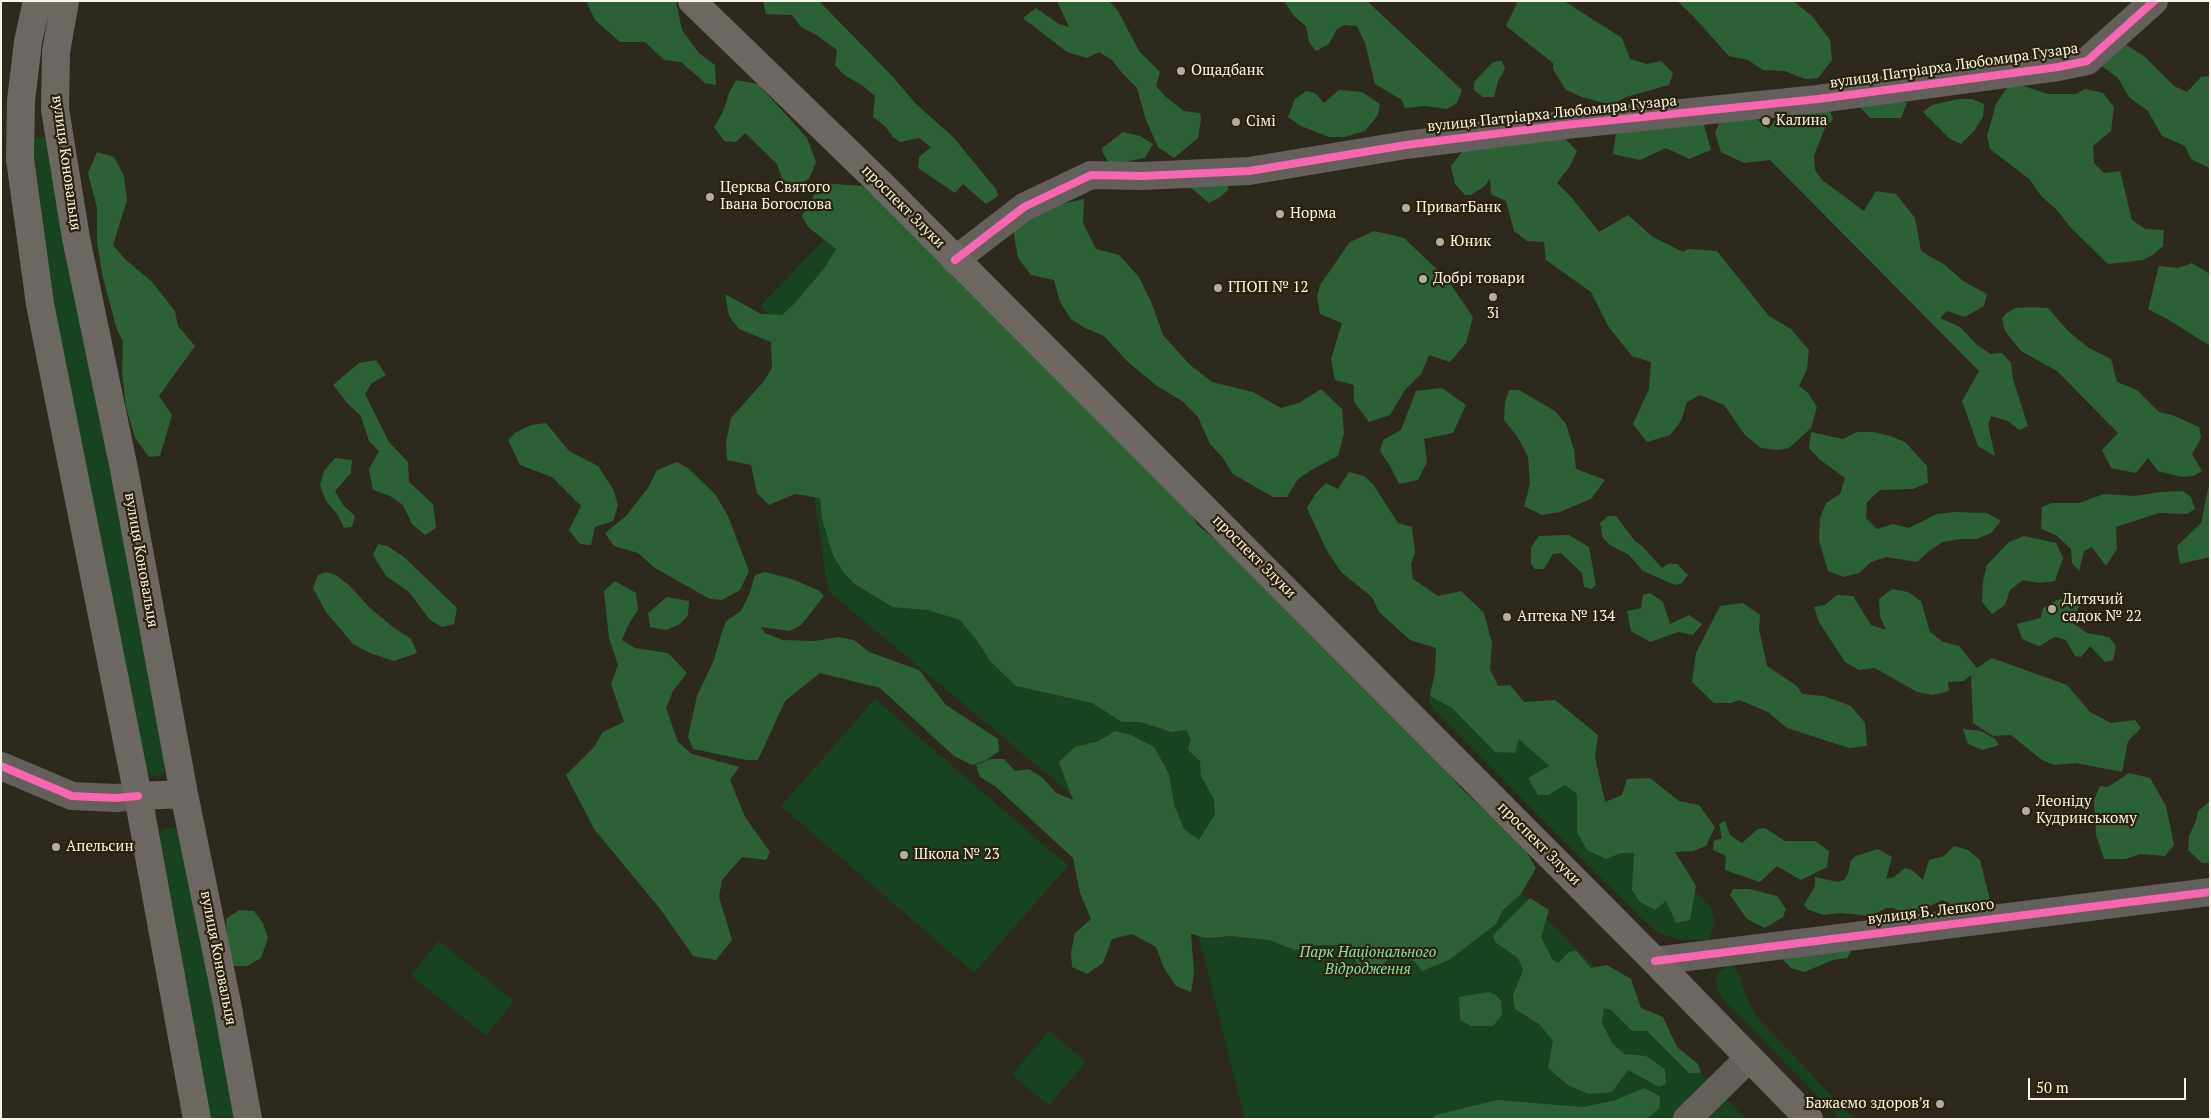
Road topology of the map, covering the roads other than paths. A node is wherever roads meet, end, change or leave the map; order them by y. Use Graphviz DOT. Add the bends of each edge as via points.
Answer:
graph roads {
  1 [pos="37,1"];
  2 [pos="692,1"];
  3 [pos="2154,1"];
  4 [pos="59,3"];
  5 [pos="21,101"];
  6 [pos="55,109"];
  7 [pos="955,260"];
  8 [pos="1,766"];
  9 [pos="184,794"];
  10 [pos="138,796"];
  11 [pos="2210,892"];
  12 [pos="1655,960"];
  13 [pos="1748,1058"];
  14 [pos="197,1119"];
  15 [pos="248,1119"];
  16 [pos="1687,1119"];
  17 [pos="1809,1119"];
  1 -- 5 [label="main road"];
  2 -- 7 [label="main road, проспект Злуки"];
  3 -- 7 [label="street, вулиця Патріарха Любомира Гузара" via="2087,60 2058,67 1818,100 1415,143 1249,171 1091,175 1024,207"];
  4 -- 6 [label="main road, вулиця Коновальця"];
  5 -- 6 [label="main road"];
  5 -- 10 [label="main road" via="20,159 40,304"];
  6 -- 9 [label="main road, вулиця Коновальця" via="76,238 124,469"];
  7 -- 12 [label="main road, проспект Злуки"];
  8 -- 10 [label="street" via="72,796"];
  9 -- 10 [label="main road"];
  9 -- 15 [label="main road, вулиця Коновальця" via="228,1003"];
  10 -- 14 [label="main road"];
  11 -- 12 [label="street, вулиця Б. Лепкого"];
  12 -- 13 [label="main road, проспект Злуки"];
  13 -- 16 [label="street"];
  13 -- 17 [label="main road, проспект Злуки"];
}
